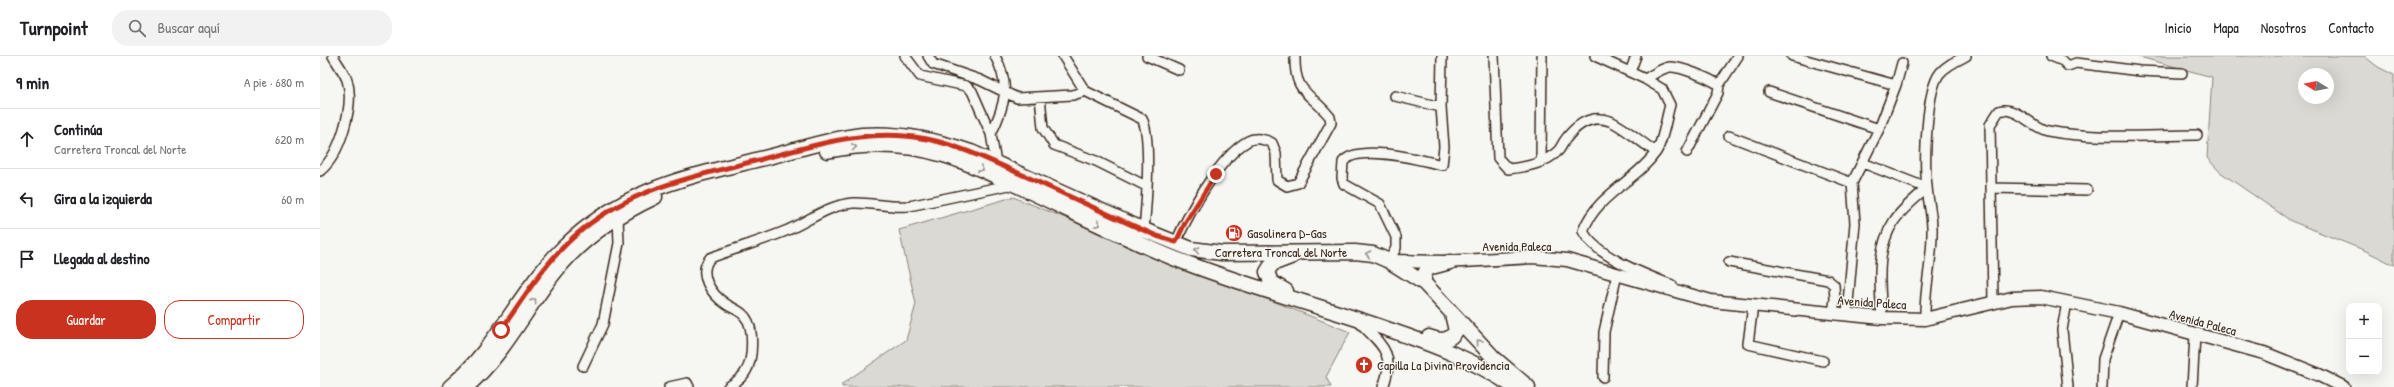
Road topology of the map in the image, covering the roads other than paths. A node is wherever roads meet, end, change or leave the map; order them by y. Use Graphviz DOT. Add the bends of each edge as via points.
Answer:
graph roads {
  1 [pos="333,56"];
  2 [pos="905,56"];
  3 [pos="928,56"];
  4 [pos="995,56"];
  5 [pos="1063,56"];
  6 [pos="1147,56"];
  7 [pos="1295,56"];
  8 [pos="1442,56"];
  9 [pos="1494,56"];
  10 [pos="1542,56"];
  11 [pos="1595,56"];
  12 [pos="1636,56"];
  13 [pos="1738,56"];
  14 [pos="1792,56"];
  15 [pos="1966,56"];
  16 [pos="2051,56"];
  17 [pos="2070,56"];
  18 [pos="1902,63"];
  19 [pos="2068,66"];
  20 [pos="1179,70"];
  21 [pos="1630,72"];
  22 [pos="2182,73"];
  23 [pos="1645,79"];
  24 [pos="1719,85"];
  25 [pos="1896,85"];
  26 [pos="1085,91"];
  27 [pos="1769,92"];
  28 [pos="1006,93"];
  29 [pos="1395,96"];
  30 [pos="1040,97"];
  31 [pos="1441,107"];
  32 [pos="1879,129"];
  33 [pos="991,134"];
  34 [pos="2197,135"];
  35 [pos="1729,136"];
  36 [pos="1656,152"];
  37 [pos="1687,152"];
  38 [pos="1541,161"];
  39 [pos="996,163"];
  40 [pos="1863,163"];
  41 [pos="320,171"];
  42 [pos="1852,183"];
  43 [pos="1014,184"];
  44 [pos="1146,186"];
  45 [pos="1927,188"];
  46 [pos="1991,188"];
  47 [pos="2087,190"];
  48 [pos="618,217"];
  49 [pos="1144,230"];
  50 [pos="1176,242"];
  51 [pos="1303,252"];
  52 [pos="1389,261"];
  53 [pos="1450,262"];
  54 [pos="1729,262"];
  55 [pos="1617,274"];
  56 [pos="1424,283"];
  57 [pos="1711,301"];
  58 [pos="1993,302"];
  59 [pos="2067,302"];
  60 [pos="1308,303"];
  61 [pos="1753,305"];
  62 [pos="1328,309"];
  63 [pos="1451,312"];
  64 [pos="1833,313"];
  65 [pos="2119,313"];
  66 [pos="1846,314"];
  67 [pos="1354,318"];
  68 [pos="1882,318"];
  69 [pos="1925,319"];
  70 [pos="506,331"];
  71 [pos="2195,335"];
  72 [pos="1823,361"];
  73 [pos="483,363"];
  74 [pos="583,366"];
  75 [pos="1603,377"];
  76 [pos="473,385"];
  77 [pos="450,387"];
  78 [pos="669,387"];
  79 [pos="689,387"];
  80 [pos="728,387"];
  81 [pos="1383,387"];
  82 [pos="1514,387"];
  83 [pos="1528,387"];
  84 [pos="2068,387"];
  85 [pos="2102,387"];
  86 [pos="2192,387"];
  87 [pos="2343,387"];
  1 -- 41 [label="street" via="347,80 348,101 343,134 333,156"];
  2 -- 33 [label="street" via="920,76 966,86 972,92"];
  3 -- 28 [label="street" via="933,64 980,80"];
  4 -- 28 [label="street" via="1003,71"];
  5 -- 26 [label="street"];
  6 -- 20 [label="street"];
  7 -- 50 [label="street" via="1297,81 1304,92 1330,117 1331,122 1298,183 1287,186 1277,180 1276,153 1272,142 1265,139 1248,141 1232,154 1203,191"];
  8 -- 31 [label="street"];
  9 -- 38 [label="street" via="1498,158 1508,169 1528,167"];
  10 -- 38 [label="street"];
  11 -- 21 [label="street"];
  12 -- 21 [label="street"];
  13 -- 24 [label="street"];
  14 -- 25 [label="street"];
  15 -- 45 [label="street" via="1948,65 1940,74 1931,93 1925,161"];
  16 -- 19 [label="street"];
  17 -- 19 [label="street"];
  18 -- 25 [label="street"];
  19 -- 22 [label="street" via="2076,63"];
  21 -- 23 [label="street"];
  23 -- 24 [label="street" via="1674,67 1713,80"];
  23 -- 36 [label="street" via="1662,89 1670,105"];
  24 -- 37 [label="street" via="1718,93"];
  25 -- 32 [label="street"];
  26 -- 30 [label="street" via="1073,95"];
  26 -- 44 [label="street" via="1142,119 1146,131"];
  27 -- 32 [label="street"];
  28 -- 30 [label="street" via="1017,98"];
  28 -- 33 [label="street"];
  29 -- 31 [label="street"];
  30 -- 44 [label="street" via="1043,128 1054,145 1096,161"];
  31 -- 52 [label="street" via="1444,147 1442,165 1394,154 1352,156 1343,162 1344,184 1380,204 1392,225 1396,248"];
  32 -- 40 [label="street"];
  33 -- 39 [label="street"];
  34 -- 46 [label="street" via="2087,134 2046,130 2004,109 1996,114 1990,125"];
  35 -- 42 [label="street"];
  36 -- 38 [label="street" via="1611,122 1599,119 1584,121 1559,150"];
  36 -- 57 [label="street" via="1598,206 1587,220 1583,231 1587,240 1607,254"];
  39 -- 49 [label="main road, Carretera Troncal del Norte"];
  39 -- 70 [label="main road, Carretera Troncal del Norte" via="928,139 896,135 862,135 671,182 632,197 583,229 550,261"];
  40 -- 42 [label="street"];
  40 -- 45 [label="street"];
  42 -- 66 [label="street" via="1855,224"];
  48 -- 43 [label="main road, Carretera Troncal del Norte, one-way" via="658,196 700,182 836,149 875,144 915,148 941,154"];
  43 -- 60 [label="main road, Carretera Troncal del Norte, one-way" via="1157,252"];
  43 -- 80 [label="street" via="908,206 854,203 841,205 758,242 710,258 705,265 704,276 715,295 726,305 740,311 747,318 752,330 747,370 742,378"];
  44 -- 49 [label="street"];
  45 -- 68 [label="street" via="1894,221 1886,237 1879,264"];
  45 -- 69 [label="street" via="1932,208 1932,235 1924,293"];
  46 -- 47 [label="street"];
  46 -- 58 [label="street"];
  70 -- 48 [label="main road, Carretera Troncal del Norte, one-way" via="559,266 589,237"];
  48 -- 74 [label="street" via="619,243 603,324"];
  49 -- 50 [label="main road, Carretera Troncal del Norte"];
  51 -- 50 [label="main road, Carretera Troncal del Norte, one-way" via="1215,252 1191,249"];
  52 -- 51 [label="main road, Carretera Troncal del Norte, one-way" via="1364,253"];
  51 -- 60 [label="main road" via="1272,264 1267,276 1277,286"];
  52 -- 53 [label="main road, Avenida Paleca"];
  52 -- 56 [label="main road, Carretera Troncal del Norte"];
  53 -- 55 [label="main road, Avenida Paleca" via="1532,257 1566,260"];
  53 -- 56 [label="main road" via="1428,268 1424,275"];
  54 -- 64 [label="street" via="1828,280 1834,284"];
  55 -- 57 [label="main road, Avenida Paleca"];
  55 -- 75 [label="street" via="1604,332"];
  56 -- 63 [label="main road, Carretera Troncal del Norte"];
  57 -- 61 [label="main road, Avenida Paleca"];
  58 -- 59 [label="main road, Avenida Paleca" via="2012,298 2041,297"];
  58 -- 69 [label="main road, Avenida Paleca"];
  59 -- 65 [label="main road, Avenida Paleca"];
  59 -- 84 [label="street" via="2062,330"];
  60 -- 62 [label="main road, Carretera Troncal del Norte"];
  61 -- 64 [label="main road, Avenida Paleca"];
  61 -- 72 [label="street" via="1748,344"];
  62 -- 63 [label="main road" via="1372,318 1440,340 1450,338 1456,330"];
  62 -- 67 [label="main road, Carretera Troncal del Norte"];
  83 -- 63 [label="main road, Carretera Troncal del Norte, one-way" via="1494,358"];
  64 -- 66 [label="main road, Avenida Paleca"];
  65 -- 71 [label="main road, Avenida Paleca"];
  65 -- 85 [label="street" via="2103,359"];
  66 -- 68 [label="main road, Avenida Paleca"];
  67 -- 81 [label="street" via="1386,351 1389,360"];
  67 -- 82 [label="main road, Carretera Troncal del Norte" via="1452,352"];
  68 -- 69 [label="main road, Avenida Paleca"];
  70 -- 73 [label="main road, Carretera Troncal del Norte"];
  71 -- 86 [label="street"];
  71 -- 87 [label="main road, Avenida Paleca" via="2264,353"];
  73 -- 76 [label="main road, Carretera Troncal del Norte"];
  73 -- 77 [label="main road, Carretera Troncal del Norte"];
  78 -- 79 [label="street" via="687,384"];
}
